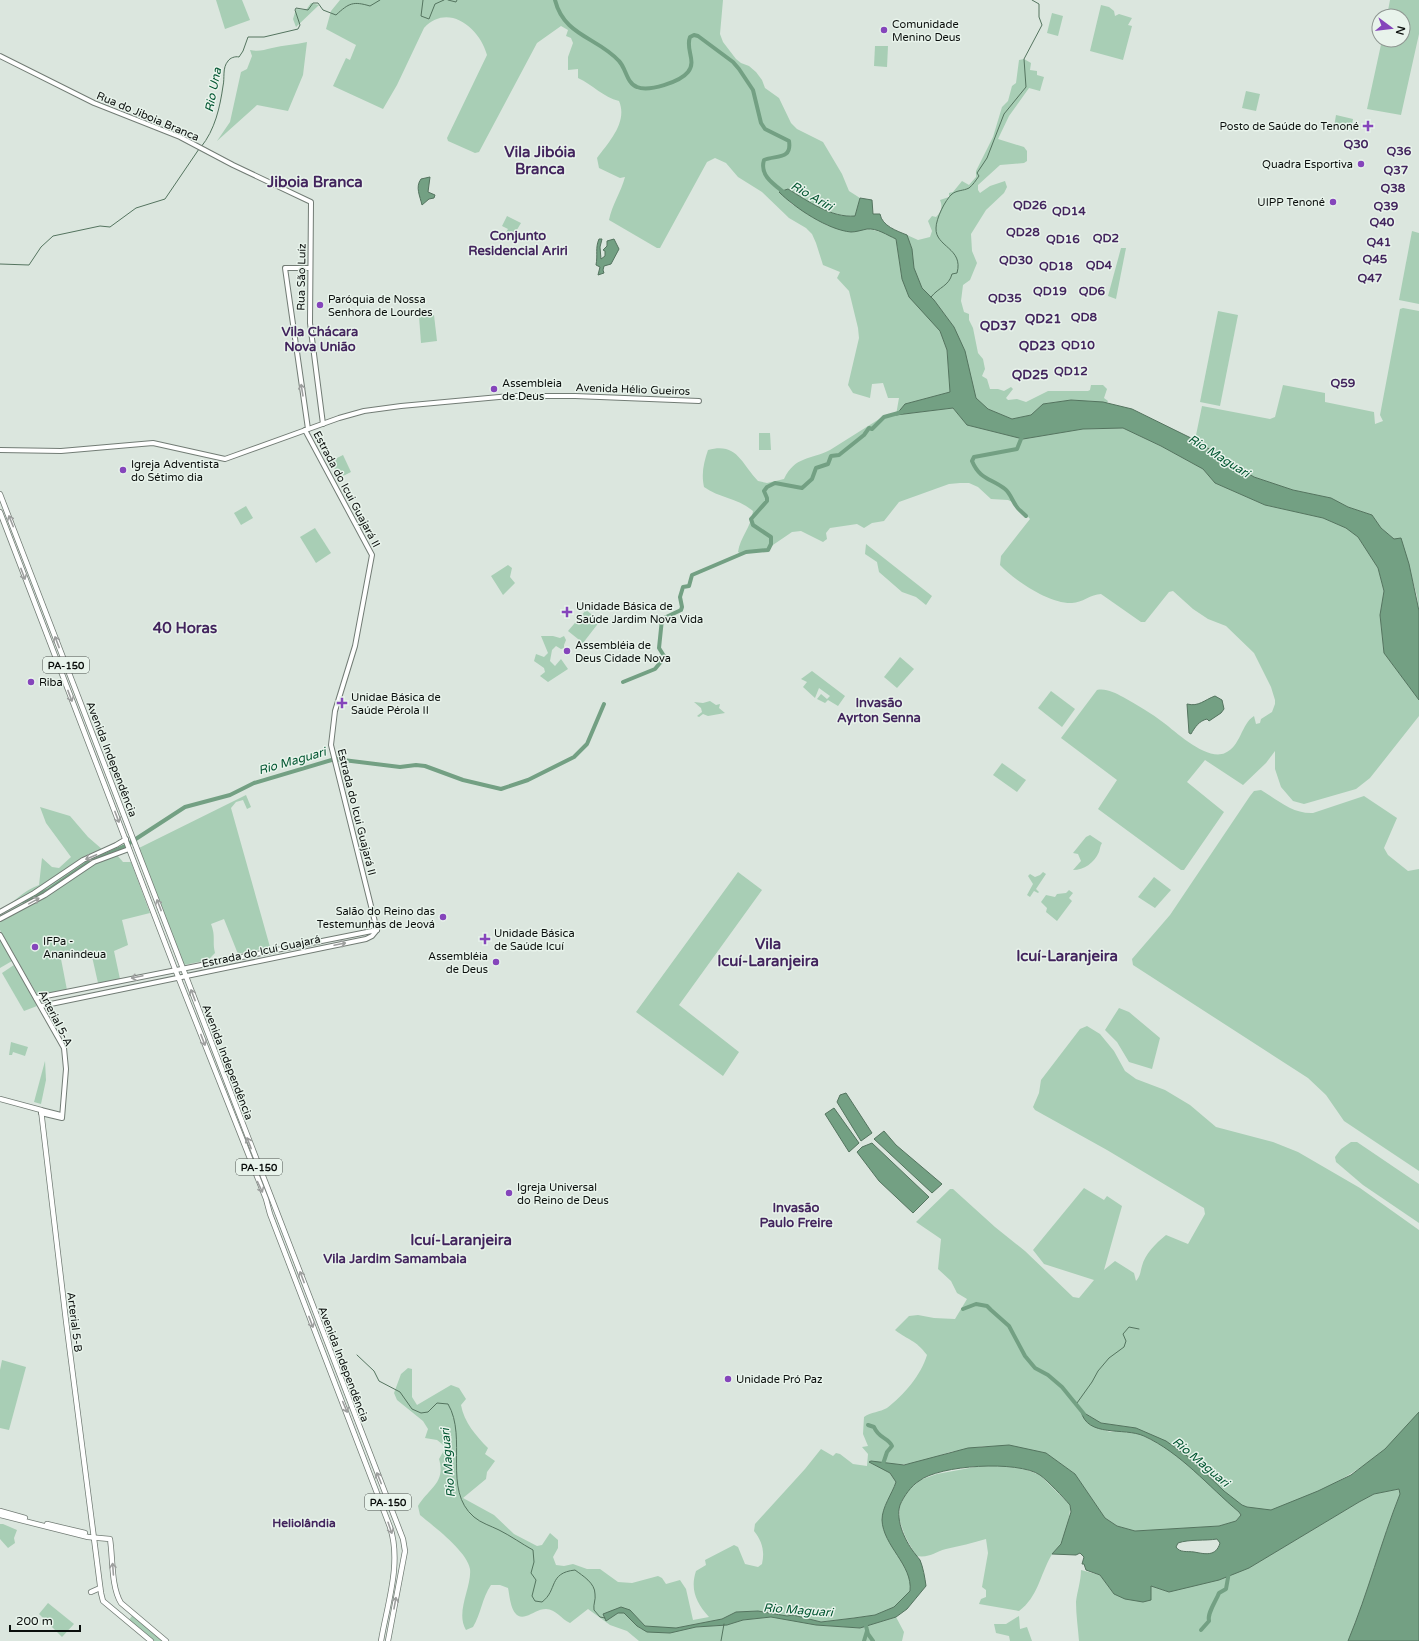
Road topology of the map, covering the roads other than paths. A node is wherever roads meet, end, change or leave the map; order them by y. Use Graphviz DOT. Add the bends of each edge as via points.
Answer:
graph roads {
  1 [pos="0,56"];
  2 [pos="311,202"];
  3 [pos="309,268"];
  4 [pos="700,401"];
  5 [pos="323,424"];
  6 [pos="307,429"];
  7 [pos="0,450"];
  8 [pos="0,494"];
  9 [pos="0,512"];
  10 [pos="49,620"];
  11 [pos="42,623"];
  12 [pos="126,840"];
  13 [pos="129,849"];
  14 [pos="0,912"];
  15 [pos="0,919"];
  16 [pos="157,920"];
  17 [pos="165,921"];
  18 [pos="376,930"];
  19 [pos="369,931"];
  20 [pos="0,935"];
  21 [pos="369,937"];
  22 [pos="182,968"];
  23 [pos="175,969"];
  24 [pos="164,971"];
  25 [pos="186,976"];
  26 [pos="179,978"];
  27 [pos="167,980"];
  28 [pos="95,986"];
  29 [pos="90,996"];
  30 [pos="36,998"];
  31 [pos="40,1006"];
  32 [pos="204,1023"];
  33 [pos="197,1025"];
  34 [pos="0,1101"];
  35 [pos="41,1111"];
  36 [pos="308,1297"];
  37 [pos="303,1299"];
  38 [pos="363,1437"];
  39 [pos="358,1440"];
  40 [pos="0,1512"];
  41 [pos="0,1515"];
  42 [pos="55,1527"];
  43 [pos="94,1536"];
  44 [pos="392,1577"];
  45 [pos="399,1578"];
  46 [pos="100,1588"];
  47 [pos="91,1592"];
  48 [pos="151,1641"];
  49 [pos="166,1641"];
  50 [pos="381,1641"];
  51 [pos="388,1641"];
  1 -- 2 [label="main road, Rua do Jiboia Branca" via="94,102 155,126"];
  2 -- 3 [label="main road, Rua São Luíz"];
  3 -- 5 [label="main road, Rua São Luíz" via="310,323"];
  6 -- 3 [label="main road, one-way" via="285,268"];
  4 -- 5 [label="main road, Avenida Hélio Gueiros" via="512,396 384,408"];
  5 -- 6 [label="main road, Avenida Hélio Gueiros"];
  6 -- 7 [label="main road, Avenida Hélio Gueiros" via="225,459 153,443 61,451"];
  6 -- 18 [label="main road, Estrada do Icui Guajará II" via="372,555 355,646 335,711 331,739 333,757"];
  10 -- 8 [label="main road, Avenida Independência / PA-150, one-way"];
  9 -- 11 [label="main road, Avenida Independência / PA-150, one-way"];
  10 -- 11 [label="main road"];
  17 -- 10 [label="main road, Avenida Independência / PA-150, one-way"];
  11 -- 12 [label="main road, Avenida Independência / PA-150, one-way"];
  12 -- 13 [label="main road, Avenida Independência / PA-150"];
  12 -- 14 [label="main road, one-way" via="83,860"];
  15 -- 13 [label="main road, one-way" via="45,895 94,862"];
  13 -- 16 [label="main road, Avenida Independência / PA-150"];
  16 -- 17 [label="main road"];
  16 -- 23 [label="main road, Avenida Independência / PA-150"];
  17 -- 22 [label="main road, Avenida Independência / PA-150"];
  18 -- 19 [label="main road, Estrada do Icuí Guajará"];
  18 -- 21 [label="main road"];
  19 -- 21 [label="main road"];
  19 -- 22 [label="main road, Estrada do Icuí Guajará"];
  20 -- 30 [label="main road, Arterial 5-A"];
  25 -- 21 [label="main road, Estrada do Icuí Guajará, one-way"];
  22 -- 23 [label="main road, Estrada do Icuí Guajará"];
  22 -- 25 [label="main road, Avenida Independência / PA-150"];
  23 -- 24 [label="main road, Estrada do Icuí Guajará"];
  23 -- 26 [label="main road, Avenida Independência / PA-150"];
  24 -- 27 [label="main road"];
  24 -- 28 [label="main road, Estrada do Icuí Guajará, one-way"];
  25 -- 26 [label="main road, Estrada do Icuí Guajará"];
  32 -- 25 [label="main road, Avenida Independência / PA-150, one-way"];
  26 -- 27 [label="main road, Estrada do Icuí Guajará"];
  26 -- 33 [label="main road, Avenida Independência / PA-150"];
  27 -- 29 [label="main road, Estrada do Icuí Guajará"];
  28 -- 29 [label="main road" via="89,990"];
  28 -- 30 [label="main road, Estrada do Icuí Guajará"];
  29 -- 31 [label="main road, Estrada do Icuí Guajará"];
  30 -- 31 [label="main road, Arterial 5-A"];
  31 -- 35 [label="main road, Arterial 5-A" via="64,1048 66,1069 61,1116"];
  32 -- 33 [label="main road"];
  36 -- 32 [label="main road, Avenida Independência / PA-150, one-way"];
  33 -- 37 [label="main road, Avenida Independência / PA-150, one-way"];
  34 -- 35 [label="main road"];
  35 -- 43 [label="main road, Arterial 5-B"];
  36 -- 37 [label="main road"];
  36 -- 38 [label="main road, Avenida Independência / PA-150"];
  37 -- 39 [label="main road, Avenida Independência / PA-150, one-way"];
  38 -- 39 [label="main road" via="361,1441"];
  45 -- 38 [label="main road, Avenida Independência / PA-150, one-way" via="405,1545"];
  39 -- 44 [label="main road, Avenida Independência / PA-150, one-way" via="392,1534 395,1551"];
  40 -- 42 [label="main road"];
  41 -- 42 [label="main road"];
  42 -- 43 [label="main road"];
  43 -- 46 [label="main road, Arterial 5-B"];
  49 -- 43 [label="main road, one-way" via="121,1603 115,1590 110,1539"];
  44 -- 45 [label="main road"];
  44 -- 50 [label="main road, Avenida Independência / PA-150"];
  51 -- 45 [label="main road, Avenida Independência / PA-150, one-way"];
  46 -- 47 [label="main road"];
  46 -- 48 [label="main road, Arterial 5-B" via="103,1601"];
}
